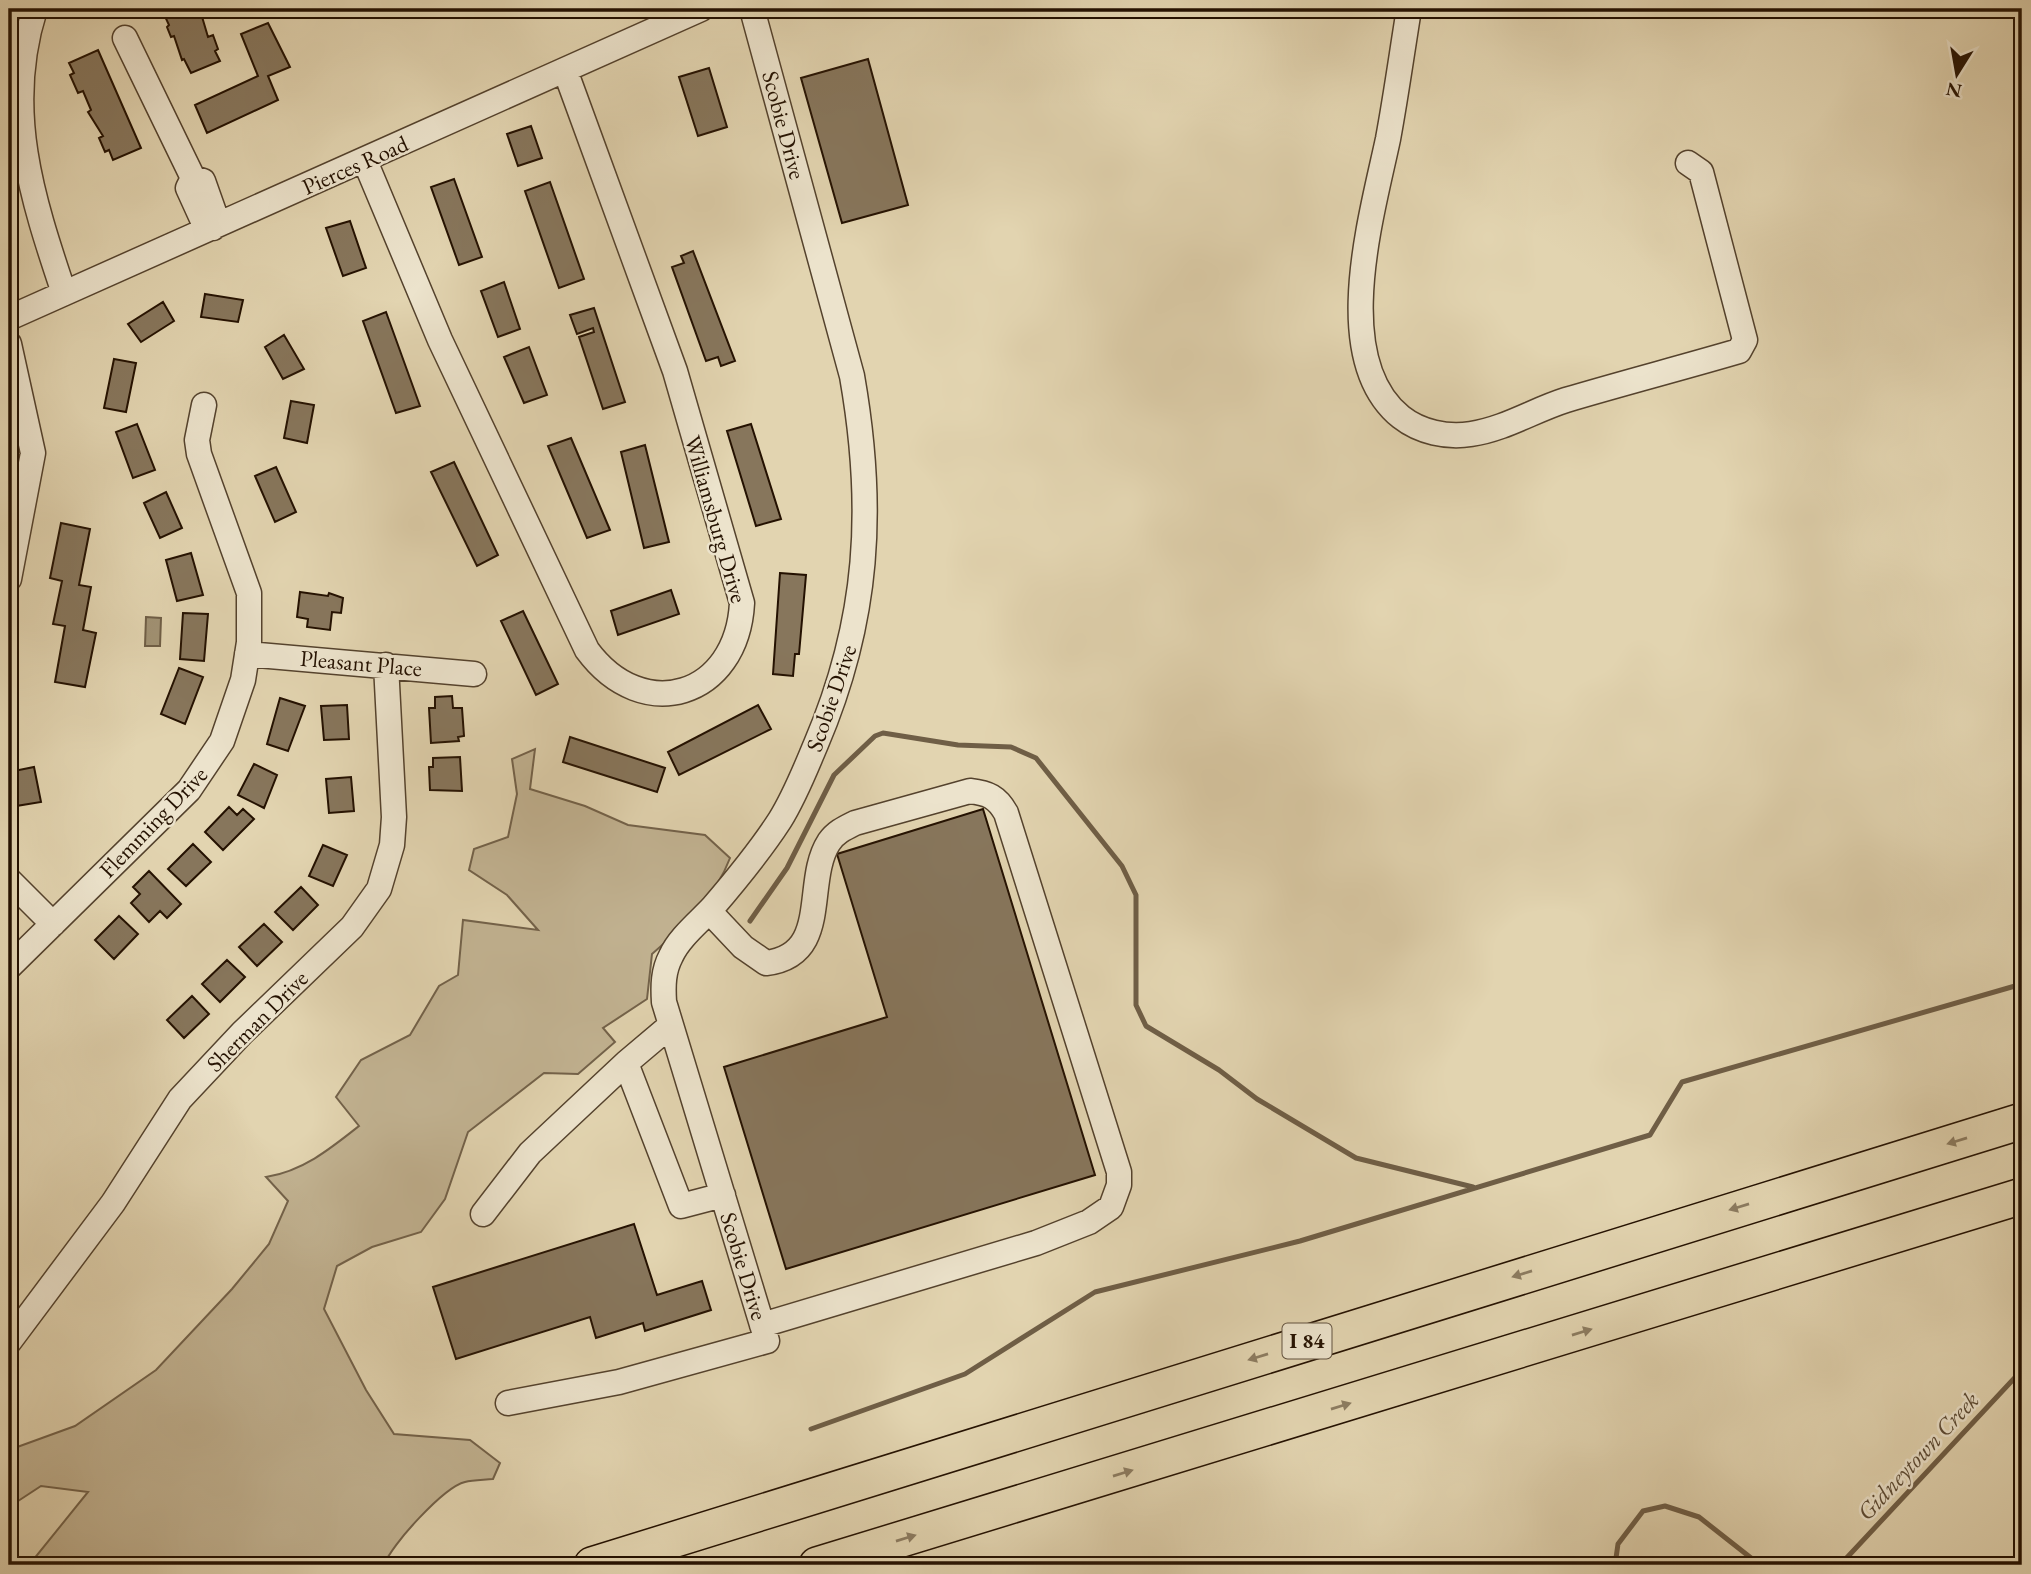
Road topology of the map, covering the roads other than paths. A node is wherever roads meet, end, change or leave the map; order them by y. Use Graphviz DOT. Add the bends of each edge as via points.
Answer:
graph roads {
  1 [pos="35,9"];
  2 [pos="701,9"];
  3 [pos="752,9"];
  4 [pos="1409,9"];
  5 [pos="125,38"];
  6 [pos="565,70"];
  7 [pos="17,154"];
  8 [pos="365,161"];
  9 [pos="1688,163"];
  10 [pos="212,225"];
  11 [pos="64,293"];
  12 [pos="9,318"];
  13 [pos="9,344"];
  14 [pos="204,405"];
  15 [pos="9,579"];
  16 [pos="247,654"];
  17 [pos="386,665"];
  18 [pos="474,674"];
  19 [pos="9,880"];
  20 [pos="709,911"];
  21 [pos="53,924"];
  22 [pos="9,967"];
  23 [pos="671,1025"];
  24 [pos="626,1063"];
  25 [pos="2022,1121"];
  26 [pos="723,1195"];
  27 [pos="2022,1196"];
  28 [pos="483,1214"];
  29 [pos="764,1333"];
  30 [pos="9,1342"];
  31 [pos="508,1403"];
  32 [pos="592,1565"];
  33 [pos="817,1565"];
  1 -- 7 [label="street" via="22,63"];
  2 -- 6 [label="street, Pierces Road"];
  3 -- 20 [label="street, Scobie Drive" via="852,376 863,439 865,559 853,638 832,708 798,788 738,878"];
  4 -- 9 [label="street" via="1360,283 1364,339 1373,377 1389,405 1412,425 1435,433 1472,434 1563,401 1739,351 1745,340 1701,172"];
  5 -- 10 [label="street" via="193,178 202,181 215,215"];
  6 -- 8 [label="street, Pierces Road"];
  6 -- 8 [label="street, Williamsburg Drive" via="675,370 742,603 730,653 710,679 695,687 667,695 643,691 603,671 587,650 440,340"];
  7 -- 11 [label="street"];
  8 -- 10 [label="street, Pierces Road"];
  10 -- 11 [label="street, Pierces Road"];
  11 -- 12 [label="street, Pierces Road"];
  13 -- 15 [label="street" via="33,453"];
  14 -- 16 [label="street, Flemming Drive" via="199,454 249,593"];
  16 -- 17 [label="street, Pleasant Place"];
  16 -- 21 [label="street, Flemming Drive" via="222,741 207,768"];
  17 -- 18 [label="street, Pleasant Place"];
  17 -- 30 [label="street, Sherman Drive" via="394,817 392,845 379,889 352,927 180,1099 113,1203"];
  19 -- 21 [label="street"];
  20 -- 23 [label="street, Scobie Drive" via="672,953 665,970 664,1002"];
  20 -- 29 [label="street" via="758,958 766,963 783,961 800,951 811,922 823,855 839,831 970,791 993,797 1006,813 1119,1171 1111,1207 1089,1222"];
  21 -- 22 [label="street, Flemming Drive"];
  23 -- 24 [label="street"];
  23 -- 26 [label="street, Scobie Drive"];
  24 -- 26 [label="street" via="681,1206"];
  24 -- 28 [label="street" via="530,1153"];
  25 -- 32 [label="highway, I 84, one-way"];
  26 -- 29 [label="street, Scobie Drive"];
  33 -- 27 [label="highway, one-way"];
  29 -- 31 [label="street" via="619,1382"];
}
